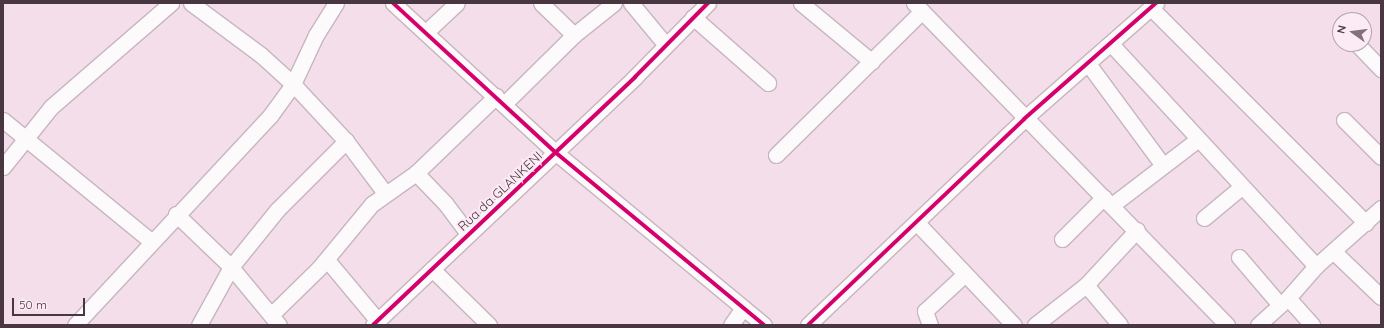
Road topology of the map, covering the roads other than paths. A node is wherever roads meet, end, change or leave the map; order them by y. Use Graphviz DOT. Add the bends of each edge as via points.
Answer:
graph roads {
  1 [pos="171,3"];
  2 [pos="191,3"];
  3 [pos="336,3"];
  4 [pos="392,3"];
  5 [pos="541,3"];
  6 [pos="614,3"];
  7 [pos="631,3"];
  8 [pos="708,3"];
  9 [pos="801,3"];
  10 [pos="454,4"];
  11 [pos="1154,5"];
  12 [pos="918,7"];
  13 [pos="693,17"];
  14 [pos="426,32"];
  15 [pos="574,35"];
  16 [pos="665,44"];
  17 [pos="1112,45"];
  18 [pos="1365,52"];
  19 [pos="872,62"];
  20 [pos="1089,65"];
  21 [pos="1381,69"];
  22 [pos="768,83"];
  23 [pos="293,84"];
  24 [pos="500,100"];
  25 [pos="1024,119"];
  26 [pos="3,120"];
  27 [pos="1344,120"];
  28 [pos="25,138"];
  29 [pos="1197,140"];
  30 [pos="346,141"];
  31 [pos="555,152"];
  32 [pos="776,155"];
  33 [pos="1381,157"];
  34 [pos="1162,164"];
  35 [pos="3,167"];
  36 [pos="416,173"];
  37 [pos="1240,188"];
  38 [pos="385,193"];
  39 [pos="1108,201"];
  40 [pos="1381,208"];
  41 [pos="176,214"];
  42 [pos="1204,218"];
  43 [pos="1366,223"];
  44 [pos="918,224"];
  45 [pos="1137,230"];
  46 [pos="468,234"];
  47 [pos="1062,239"];
  48 [pos="151,241"];
  49 [pos="1334,252"];
  50 [pos="1239,257"];
  51 [pos="327,260"];
  52 [pos="1316,266"];
  53 [pos="231,267"];
  54 [pos="432,269"];
  55 [pos="965,274"];
  56 [pos="1086,286"];
  57 [pos="1381,297"];
  58 [pos="1284,302"];
  59 [pos="743,308"];
  60 [pos="275,320"];
  61 [pos="376,323"];
  62 [pos="75,325"];
  63 [pos="198,325"];
  64 [pos="490,325"];
  65 [pos="732,325"];
  66 [pos="764,325"];
  67 [pos="808,325"];
  68 [pos="930,325"];
  69 [pos="1014,325"];
  70 [pos="1035,325"];
  71 [pos="1120,325"];
  72 [pos="1227,325"];
  73 [pos="1258,325"];
  74 [pos="1312,325"];
  1 -- 28 [label="street" via="85,74"];
  2 -- 23 [label="street" via="262,55"];
  3 -- 23 [label="street" via="316,35"];
  4 -- 14 [label="street"];
  5 -- 15 [label="street"];
  6 -- 15 [label="street"];
  7 -- 16 [label="street"];
  8 -- 13 [label="street, Rua da GLANKENI"];
  9 -- 19 [label="street"];
  10 -- 14 [label="street"];
  11 -- 17 [label="street"];
  11 -- 43 [label="street"];
  12 -- 19 [label="street"];
  12 -- 25 [label="street"];
  13 -- 16 [label="street, Rua da GLANKENI"];
  13 -- 22 [label="street"];
  14 -- 24 [label="street"];
  15 -- 24 [label="street"];
  16 -- 31 [label="street, Rua da GLANKENI" via="635,77"];
  17 -- 20 [label="street"];
  17 -- 29 [label="street"];
  18 -- 21 [label="street"];
  19 -- 32 [label="street"];
  20 -- 25 [label="street"];
  20 -- 34 [label="street"];
  23 -- 30 [label="street"];
  23 -- 41 [label="street" via="252,138"];
  24 -- 31 [label="street"];
  24 -- 36 [label="street"];
  25 -- 39 [label="street"];
  25 -- 44 [label="street"];
  26 -- 28 [label="street"];
  27 -- 33 [label="street"];
  28 -- 35 [label="street"];
  28 -- 48 [label="street"];
  29 -- 34 [label="street"];
  29 -- 37 [label="street"];
  30 -- 38 [label="street"];
  30 -- 53 [label="street" via="278,210"];
  31 -- 46 [label="street, Rua da GLANKENI"];
  31 -- 59 [label="street"];
  34 -- 39 [label="street"];
  36 -- 38 [label="street"];
  36 -- 46 [label="street" via="445,203"];
  37 -- 42 [label="street"];
  37 -- 52 [label="street"];
  38 -- 51 [label="street" via="360,217"];
  39 -- 45 [label="street"];
  39 -- 47 [label="street"];
  40 -- 43 [label="street"];
  41 -- 48 [label="street"];
  41 -- 53 [label="street"];
  43 -- 49 [label="street"];
  44 -- 55 [label="street"];
  44 -- 67 [label="street"];
  45 -- 56 [label="street"];
  45 -- 72 [label="street"];
  46 -- 54 [label="street, Rua da GLANKENI"];
  48 -- 62 [label="street"];
  49 -- 52 [label="street"];
  49 -- 57 [label="street"];
  50 -- 58 [label="street"];
  51 -- 60 [label="street"];
  51 -- 61 [label="street"];
  52 -- 58 [label="street"];
  53 -- 60 [label="street"];
  53 -- 63 [label="street"];
  54 -- 61 [label="street, Rua da GLANKENI"];
  54 -- 64 [label="street"];
  55 -- 68 [label="street" via="925,311"];
  55 -- 69 [label="street"];
  56 -- 70 [label="street"];
  56 -- 71 [label="street"];
  58 -- 73 [label="street"];
  58 -- 74 [label="street"];
  59 -- 65 [label="street"];
  59 -- 66 [label="street"];
}
